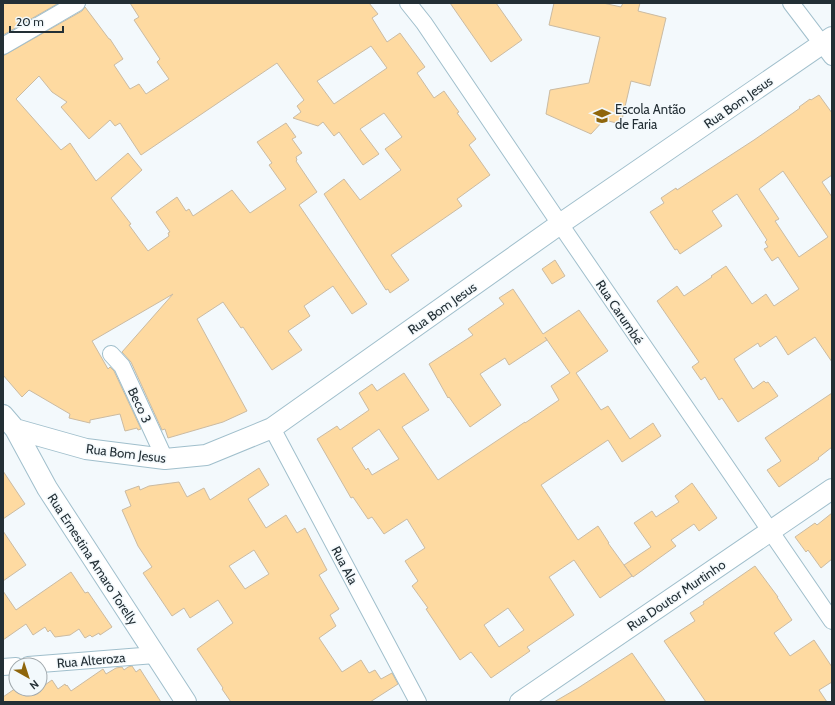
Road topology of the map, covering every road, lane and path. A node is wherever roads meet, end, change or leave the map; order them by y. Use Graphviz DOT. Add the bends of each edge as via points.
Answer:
graph roads {
  1 [pos="77,3"];
  2 [pos="408,3"];
  3 [pos="791,3"];
  4 [pos="3,46"];
  5 [pos="829,46"];
  6 [pos="560,224"];
  7 [pos="111,354"];
  8 [pos="9,422"];
  9 [pos="272,428"];
  10 [pos="165,459"];
  11 [pos="832,488"];
  12 [pos="770,530"];
  13 [pos="832,621"];
  14 [pos="155,655"];
  15 [pos="48,663"];
  16 [pos="186,702"];
  17 [pos="418,702"];
  18 [pos="520,702"];
  1 -- 4 [label="street"];
  2 -- 6 [label="street, Rua Carumbé"];
  3 -- 5 [label="street"];
  5 -- 6 [label="street, Rua Bom Jesus"];
  6 -- 9 [label="street, Rua Bom Jesus"];
  6 -- 12 [label="street, Rua Carumbé"];
  7 -- 10 [label="street, Beco 3" via="122,366"];
  8 -- 10 [label="street, Rua Bom Jesus" via="86,449"];
  8 -- 14 [label="street, Rua Ernestina Amaro Torelly" via="47,488"];
  9 -- 10 [label="street, Rua Bom Jesus" via="206,455"];
  9 -- 17 [label="street, Rua Ala"];
  11 -- 12 [label="street, Rua Doutor Murtinho"];
  12 -- 13 [label="street, Rua Carumbé"];
  12 -- 18 [label="street, Rua Doutor Murtinho"];
  14 -- 15 [label="street, Rua Alteroza"];
  14 -- 16 [label="street, Rua Ernestina Amaro Torelly"];
}
